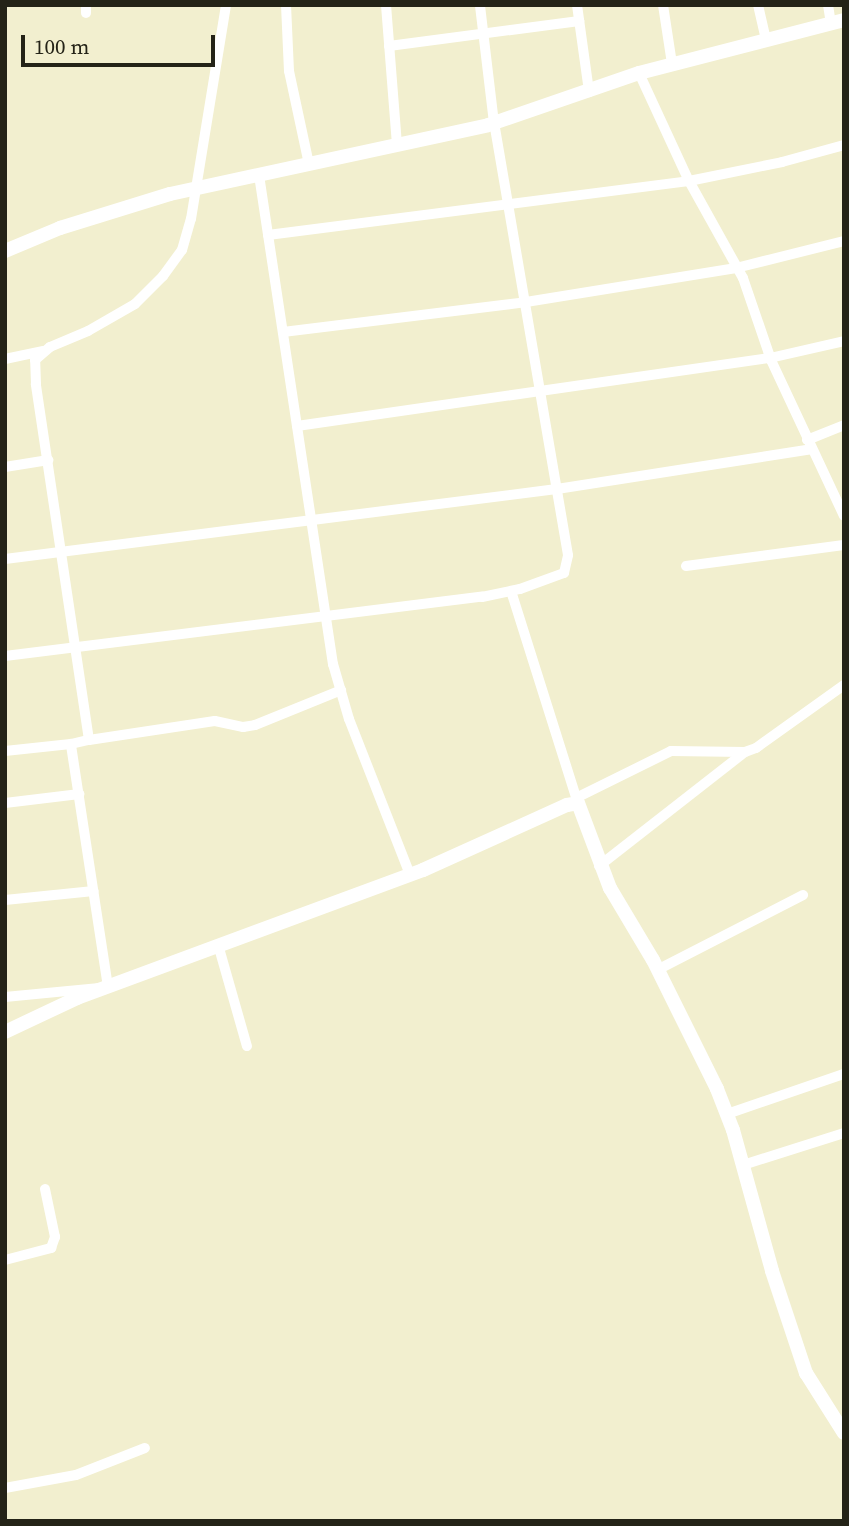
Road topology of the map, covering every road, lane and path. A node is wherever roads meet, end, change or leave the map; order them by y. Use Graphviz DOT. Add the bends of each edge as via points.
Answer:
graph roads {
  1 [pos="226,5"];
  2 [pos="286,5"];
  3 [pos="386,5"];
  4 [pos="480,5"];
  5 [pos="577,5"];
  6 [pos="663,5"];
  7 [pos="758,5"];
  8 [pos="828,5"];
  9 [pos="579,21"];
  10 [pos="837,22"];
  11 [pos="483,34"];
  12 [pos="766,41"];
  13 [pos="389,46"];
  14 [pos="672,64"];
  15 [pos="639,73"];
  16 [pos="589,92"];
  17 [pos="494,123"];
  18 [pos="844,145"];
  19 [pos="397,146"];
  20 [pos="309,164"];
  21 [pos="259,175"];
  22 [pos="689,181"];
  23 [pos="194,189"];
  24 [pos="509,206"];
  25 [pos="268,235"];
  26 [pos="844,241"];
  27 [pos="5,251"];
  28 [pos="736,268"];
  29 [pos="526,302"];
  30 [pos="283,332"];
  31 [pos="844,341"];
  32 [pos="44,350"];
  33 [pos="770,358"];
  34 [pos="5,359"];
  35 [pos="541,393"];
  36 [pos="844,425"];
  37 [pos="297,426"];
  38 [pos="809,445"];
  39 [pos="48,460"];
  40 [pos="5,467"];
  41 [pos="557,489"];
  42 [pos="844,516"];
  43 [pos="311,519"];
  44 [pos="844,545"];
  45 [pos="60,552"];
  46 [pos="5,559"];
  47 [pos="686,566"];
  48 [pos="511,591"];
  49 [pos="324,617"];
  50 [pos="75,648"];
  51 [pos="5,656"];
  52 [pos="844,685"];
  53 [pos="341,690"];
  54 [pos="89,740"];
  55 [pos="71,744"];
  56 [pos="5,751"];
  57 [pos="745,751"];
  58 [pos="79,794"];
  59 [pos="577,801"];
  60 [pos="5,803"];
  61 [pos="599,866"];
  62 [pos="410,875"];
  63 [pos="93,891"];
  64 [pos="803,895"];
  65 [pos="5,900"];
  66 [pos="219,948"];
  67 [pos="659,969"];
  68 [pos="108,987"];
  69 [pos="5,997"];
  70 [pos="5,1032"];
  71 [pos="247,1046"];
  72 [pos="844,1074"];
  73 [pos="727,1114"];
  74 [pos="844,1133"];
  75 [pos="743,1165"];
  76 [pos="46,1189"];
  77 [pos="5,1260"];
  78 [pos="844,1433"];
  79 [pos="145,1448"];
  80 [pos="5,1488"];
  1 -- 23 [label="street"];
  2 -- 20 [label="street" via="289,71"];
  3 -- 13 [label="street"];
  4 -- 11 [label="street"];
  5 -- 9 [label="street"];
  6 -- 14 [label="street"];
  7 -- 12 [label="street"];
  8 -- 10 [label="street"];
  9 -- 11 [label="street"];
  9 -- 16 [label="street"];
  10 -- 12 [label="street"];
  11 -- 13 [label="street"];
  11 -- 17 [label="street"];
  12 -- 14 [label="street"];
  13 -- 19 [label="street"];
  14 -- 15 [label="street"];
  15 -- 16 [label="street"];
  15 -- 22 [label="street"];
  16 -- 17 [label="street"];
  17 -- 19 [label="street"];
  17 -- 24 [label="street"];
  18 -- 22 [label="street"];
  19 -- 20 [label="street"];
  20 -- 21 [label="street"];
  21 -- 23 [label="street"];
  21 -- 25 [label="street"];
  22 -- 24 [label="street"];
  22 -- 28 [label="street"];
  23 -- 27 [label="street" via="71,224"];
  23 -- 32 [label="street" via="182,250 163,276 135,304"];
  24 -- 25 [label="street"];
  24 -- 29 [label="street"];
  25 -- 30 [label="street"];
  26 -- 28 [label="street"];
  28 -- 29 [label="street"];
  28 -- 33 [label="street"];
  29 -- 30 [label="street"];
  29 -- 35 [label="street"];
  30 -- 37 [label="street"];
  31 -- 33 [label="street"];
  32 -- 34 [label="street"];
  32 -- 39 [label="street" via="35,360 34,370"];
  33 -- 35 [label="street"];
  33 -- 38 [label="street"];
  35 -- 37 [label="street"];
  35 -- 41 [label="street"];
  36 -- 38 [label="street"];
  37 -- 43 [label="street"];
  38 -- 41 [label="street"];
  38 -- 42 [label="street"];
  39 -- 40 [label="street"];
  39 -- 45 [label="street"];
  41 -- 43 [label="street"];
  41 -- 48 [label="street" via="567,568 552,579"];
  43 -- 45 [label="street"];
  43 -- 49 [label="street"];
  44 -- 47 [label="street"];
  45 -- 46 [label="street"];
  45 -- 50 [label="street"];
  48 -- 49 [label="street"];
  48 -- 59 [label="street"];
  49 -- 50 [label="street"];
  49 -- 53 [label="street"];
  50 -- 51 [label="street"];
  50 -- 54 [label="street"];
  52 -- 57 [label="street" via="766,743"];
  53 -- 54 [label="street" via="255,726 215,721"];
  53 -- 62 [label="street"];
  54 -- 55 [label="street"];
  55 -- 56 [label="street"];
  55 -- 58 [label="street"];
  57 -- 59 [label="street" via="671,751"];
  57 -- 61 [label="street"];
  58 -- 60 [label="street"];
  58 -- 63 [label="street"];
  59 -- 61 [label="street"];
  59 -- 62 [label="street"];
  61 -- 67 [label="street"];
  62 -- 66 [label="street"];
  63 -- 65 [label="street"];
  63 -- 68 [label="street"];
  64 -- 67 [label="street"];
  66 -- 68 [label="street"];
  66 -- 71 [label="street"];
  67 -- 73 [label="street"];
  68 -- 69 [label="street"];
  68 -- 70 [label="street"];
  72 -- 73 [label="street"];
  73 -- 75 [label="street"];
  74 -- 75 [label="street"];
  75 -- 78 [label="street" via="806,1373"];
  76 -- 77 [label="street" via="55,1237 51,1248"];
  79 -- 80 [label="street" via="76,1475"];
}
